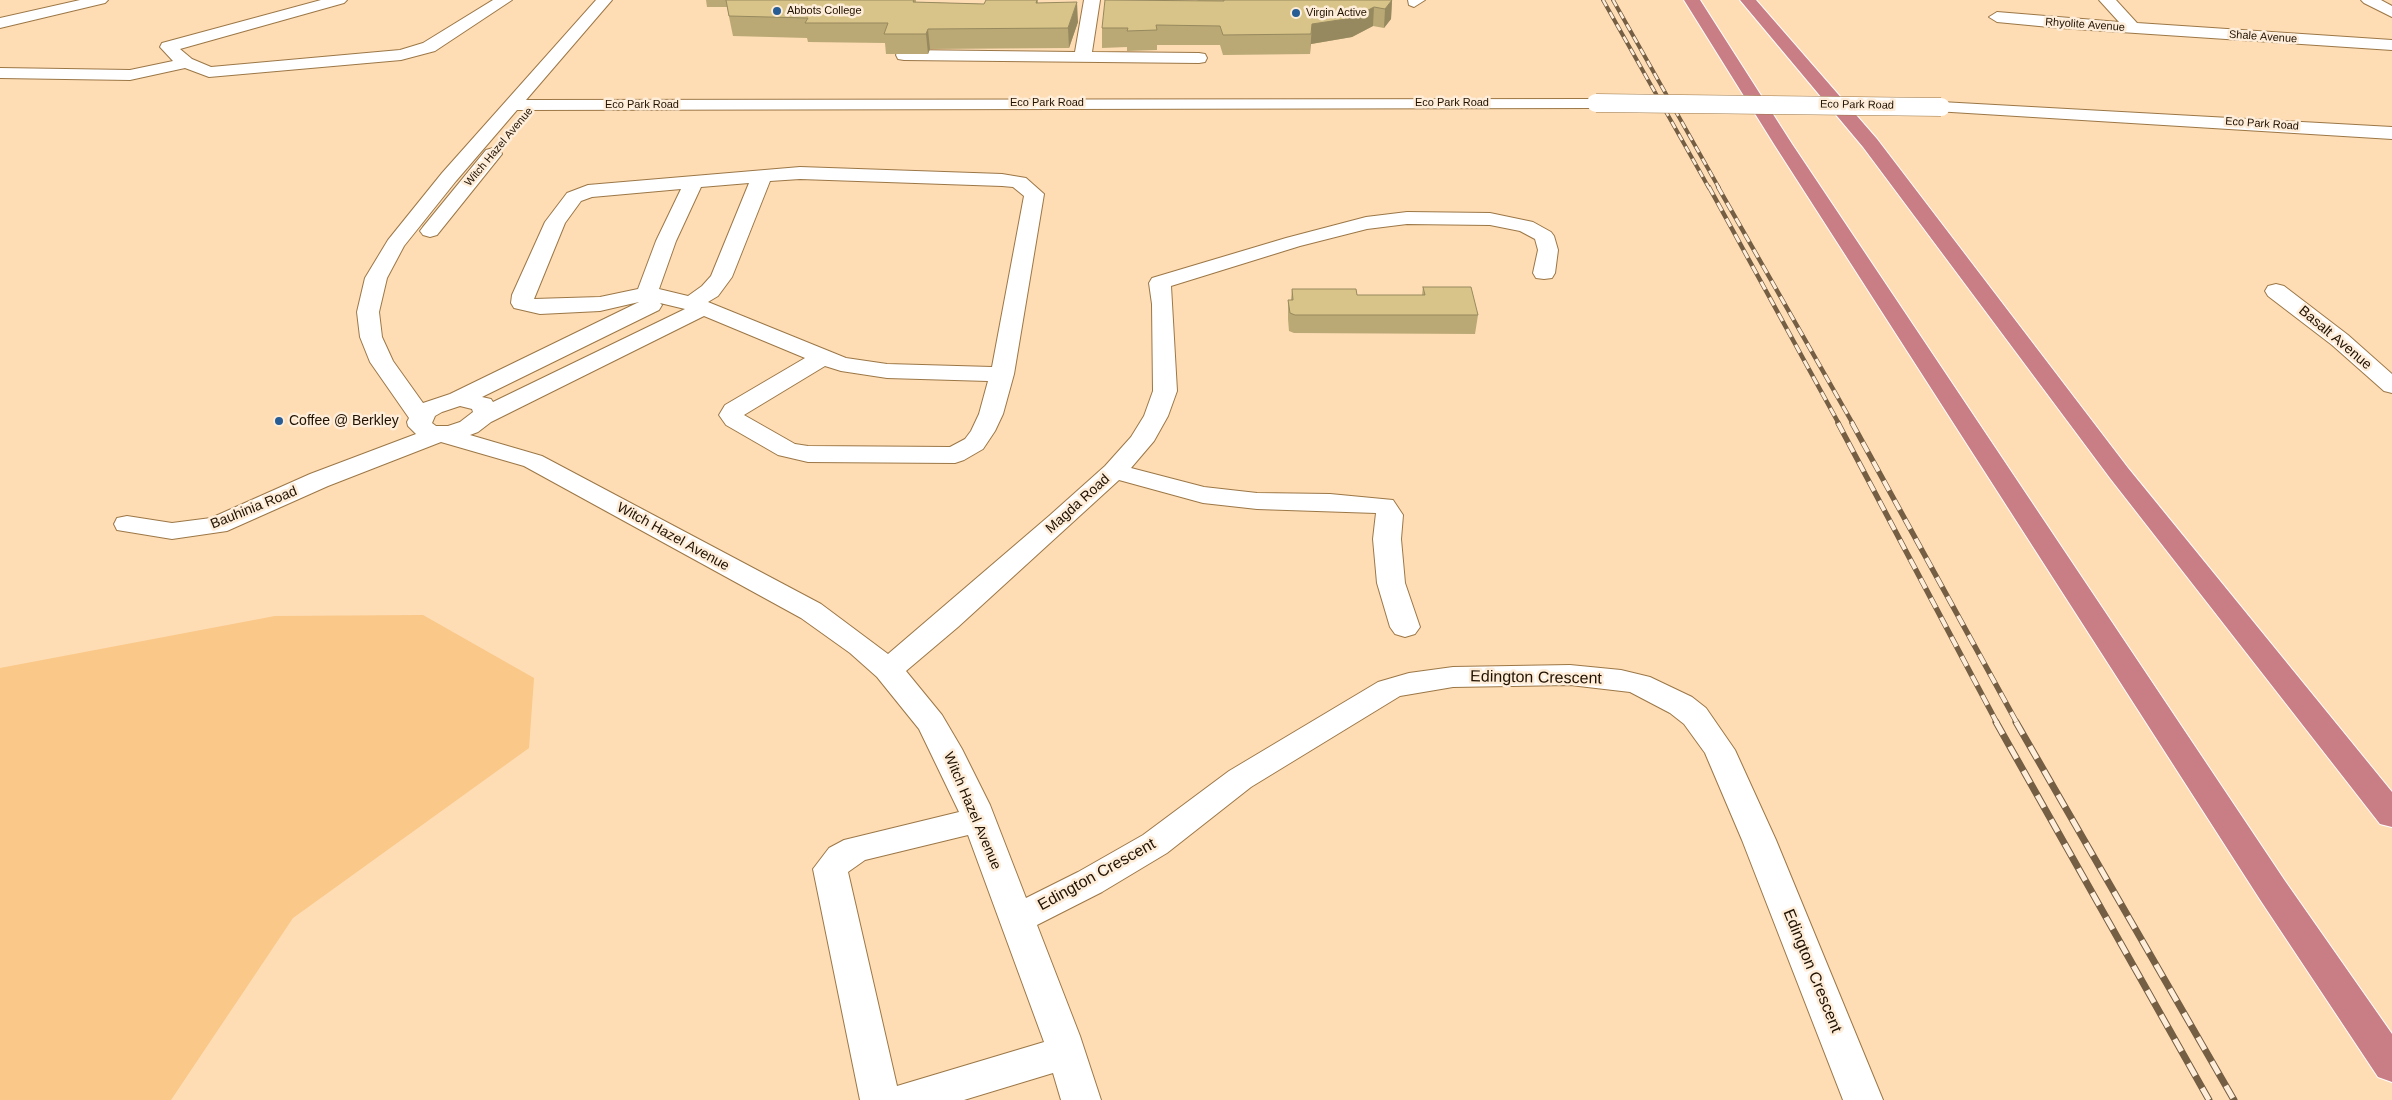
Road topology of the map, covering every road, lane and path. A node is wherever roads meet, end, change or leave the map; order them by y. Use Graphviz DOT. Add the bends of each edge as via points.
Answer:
graph roads {
  1 [pos="100,0"];
  2 [pos="504,0"];
  3 [pos="604,0"];
  4 [pos="623,0"];
  5 [pos="1092,0"];
  6 [pos="1748,0"];
  7 [pos="1764,0"];
  8 [pos="2107,0"];
  9 [pos="2369,0"];
  10 [pos="327,1"];
  11 [pos="1685,4"];
  12 [pos="2392,12"];
  13 [pos="1998,17"];
  14 [pos="0,23"];
  15 [pos="2133,28"];
  16 [pos="1778,34"];
  17 [pos="2392,45"];
  18 [pos="904,56"];
  19 [pos="1083,56"];
  20 [pos="1199,58"];
  21 [pos="186,63"];
  22 [pos="0,73"];
  23 [pos="511,105"];
  24 [pos="535,105"];
  25 [pos="2392,133"];
  26 [pos="762,176"];
  27 [pos="694,182"];
  28 [pos="1544,273"];
  29 [pos="2276,291"];
  30 [pos="373,292"];
  31 [pos="656,295"];
  32 [pos="698,305"];
  33 [pos="823,357"];
  34 [pos="1002,374"];
  35 [pos="391,375"];
  36 [pos="2392,386"];
  37 [pos="460,399"];
  38 [pos="421,416"];
  39 [pos="482,418"];
  40 [pos="440,434"];
  41 [pos="533,462"];
  42 [pos="1114,471"];
  43 [pos="319,480"];
  44 [pos="127,524"];
  45 [pos="1405,627"];
  46 [pos="888,670"];
  47 [pos="2392,816"];
  48 [pos="978,820"];
  49 [pos="1015,920"];
  50 [pos="1066,1052"];
  51 [pos="2392,1065"];
  52 [pos="1074,1098"];
  53 [pos="880,1100"];
  54 [pos="907,1100"];
  55 [pos="1863,1100"];
  1 -- 14 [label="street"];
  2 -- 21 [label="street" via="429,47 409,54 212,72"];
  3 -- 23 [label="street, Witch Hazel Avenue"];
  4 -- 24 [label="street, Witch Hazel Avenue"];
  5 -- 19 [label="street"];
  6 -- 16 [label="highway"];
  7 -- 16 [label="highway" via="1772,11"];
  8 -- 15 [label="street, Rhyolite Avenue"];
  9 -- 12 [label="street"];
  10 -- 21 [label="street" via="169,46"];
  11 -- 51 [label="highway" via="1783,144 2272,891"];
  13 -- 15 [label="street, Rhyolite Avenue"];
  15 -- 17 [label="street, Shale Avenue"];
  16 -- 47 [label="highway" via="1870,143 2119,473"];
  18 -- 19 [label="street"];
  19 -- 20 [label="street"];
  21 -- 22 [label="street" via="130,75"];
  23 -- 24 [label="street, Eco Park Road"];
  23 -- 30 [label="street, Witch Hazel Avenue" via="395,244 376,278"];
  24 -- 25 [label="street, Eco Park Road, bridge" via="1761,103 1941,107 2210,120"];
  24 -- 30 [label="street, Witch Hazel Avenue" via="414,249"];
  26 -- 27 [label="street"];
  26 -- 32 [label="street, Bauhinia Road" via="721,277"];
  26 -- 34 [label="street" via="800,173 1002,180 1019,182 1028,188 1034,194"];
  27 -- 31 [label="street" via="666,241"];
  27 -- 31 [label="street" via="593,190 574,197 555,222 522,302 540,307 600,304"];
  28 -- 42 [label="street, Magda Road" via="1548,250 1544,236 1526,226 1490,219 1407,218 1366,223 1293,242 1160,283 1166,378 1162,401 1140,441"];
  29 -- 36 [label="street, Basalt Avenue"];
  30 -- 35 [label="street, Witch Hazel Avenue" via="368,312 371,337"];
  31 -- 32 [label="street"];
  31 -- 37 [label="street, Bauhinia Road"];
  32 -- 33 [label="street"];
  32 -- 39 [label="street, Bauhinia Road"];
  33 -- 34 [label="street" via="841,364 887,371"];
  33 -- 34 [label="street" via="734,410 731,415 796,452 955,455 974,444 984,431"];
  35 -- 37 [label="street" via="439,395"];
  35 -- 38 [label="street, Witch Hazel Avenue"];
  37 -- 38 [label="street, Bauhinia Road" via="433,407"];
  37 -- 39 [label="street, Witch Hazel Avenue" via="482,404 485,412"];
  38 -- 40 [label="street, Witch Hazel Avenue" via="420,426 424,430"];
  38 -- 43 [label="street, Bauhinia Road"];
  39 -- 40 [label="street, Bauhinia Road" via="470,427"];
  39 -- 41 [label="street, Witch Hazel Avenue"];
  40 -- 41 [label="street, Witch Hazel Avenue" via="492,447"];
  40 -- 43 [label="street, Bauhinia Road"];
  41 -- 46 [label="street, Witch Hazel Avenue" via="811,612"];
  42 -- 45 [label="street" via="1203,495 1257,501 1384,506 1390,515 1391,583"];
  42 -- 46 [label="street, Magda Road"];
  43 -- 44 [label="street, Bauhinia Road" via="238,517 203,528 172,531"];
  46 -- 48 [label="street, Witch Hazel Avenue" via="931,722"];
  48 -- 49 [label="street, Witch Hazel Avenue"];
  48 -- 53 [label="street" via="856,849 830,869"];
  49 -- 50 [label="street, Witch Hazel Avenue"];
  49 -- 55 [label="street, Edington Crescent" via="1140,854 1240,779 1389,689 1453,677 1570,676 1621,680 1639,684 1681,705 1695,716 1720,750"];
  50 -- 52 [label="street, Witch Hazel Avenue"];
  50 -- 54 [label="street"];
}
